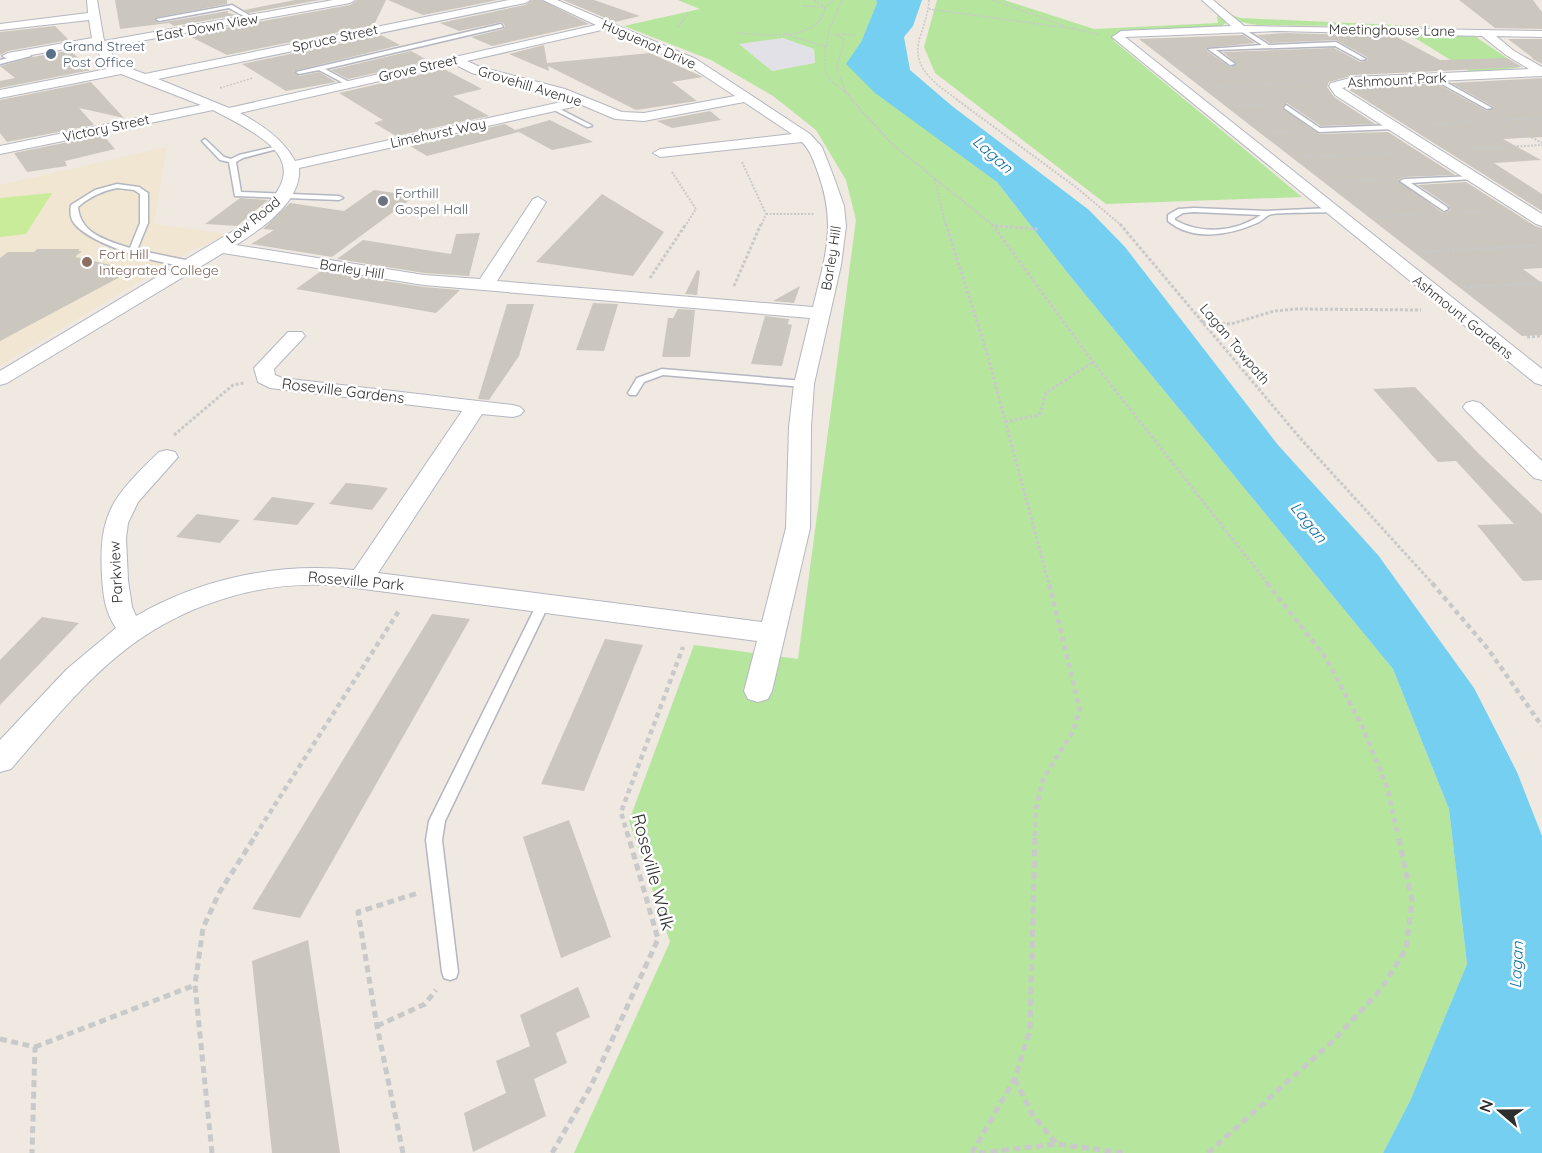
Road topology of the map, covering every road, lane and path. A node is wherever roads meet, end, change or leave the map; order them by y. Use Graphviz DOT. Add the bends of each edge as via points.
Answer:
graph roads {
  1 [pos="350,0"];
  2 [pos="525,0"];
  3 [pos="548,0"];
  4 [pos="814,0"];
  5 [pos="833,0"];
  6 [pos="842,0"];
  7 [pos="929,0"];
  8 [pos="993,0"];
  9 [pos="1207,0"];
  10 [pos="95,1"];
  11 [pos="803,6"];
  12 [pos="825,7"];
  13 [pos="929,9"];
  14 [pos="688,14"];
  15 [pos="93,16"];
  16 [pos="251,18"];
  17 [pos="159,19"];
  18 [pos="609,25"];
  19 [pos="501,26"];
  20 [pos="0,27"];
  21 [pos="678,27"];
  22 [pos="1074,29"];
  23 [pos="1241,29"];
  24 [pos="1484,32"];
  25 [pos="737,33"];
  26 [pos="828,33"];
  27 [pos="833,33"];
  28 [pos="784,34"];
  29 [pos="1542,34"];
  30 [pos="855,35"];
  31 [pos="1118,39"];
  32 [pos="98,43"];
  33 [pos="826,47"];
  34 [pos="1268,47"];
  35 [pos="4,59"];
  36 [pos="1363,59"];
  37 [pos="455,60"];
  38 [pos="1232,64"];
  39 [pos="320,68"];
  40 [pos="122,70"];
  41 [pos="299,72"];
  42 [pos="1542,72"];
  43 [pos="1433,77"];
  44 [pos="145,78"];
  45 [pos="349,84"];
  46 [pos="1180,88"];
  47 [pos="0,94"];
  48 [pos="847,94"];
  49 [pos="191,97"];
  50 [pos="748,98"];
  51 [pos="584,101"];
  52 [pos="213,106"];
  53 [pos="1286,107"];
  54 [pos="554,108"];
  55 [pos="1489,108"];
  56 [pos="228,112"];
  57 [pos="1542,118"];
  58 [pos="1481,121"];
  59 [pos="589,126"];
  60 [pos="1394,127"];
  61 [pos="1319,130"];
  62 [pos="1237,134"];
  63 [pos="805,137"];
  64 [pos="205,141"];
  65 [pos="1542,144"];
  66 [pos="734,145"];
  67 [pos="278,148"];
  68 [pos="0,150"];
  69 [pos="1432,151"];
  70 [pos="660,153"];
  71 [pos="1267,159"];
  72 [pos="232,161"];
  73 [pos="291,166"];
  74 [pos="1472,177"];
  75 [pos="934,179"];
  76 [pos="1404,181"];
  77 [pos="1298,184"];
  78 [pos="285,195"];
  79 [pos="339,198"];
  80 [pos="538,202"];
  81 [pos="1444,209"];
  82 [pos="1330,210"];
  83 [pos="1267,213"];
  84 [pos="766,214"];
  85 [pos="837,215"];
  86 [pos="1542,221"];
  87 [pos="994,226"];
  88 [pos="1038,229"];
  89 [pos="1542,245"];
  90 [pos="219,247"];
  91 [pos="133,251"];
  92 [pos="1385,254"];
  93 [pos="192,264"];
  94 [pos="1542,283"];
  95 [pos="485,285"];
  96 [pos="1427,289"];
  97 [pos="637,298"];
  98 [pos="725,305"];
  99 [pos="1455,311"];
  100 [pos="822,314"];
  101 [pos="1202,322"];
  102 [pos="295,336"];
  103 [pos="1093,362"];
  104 [pos="265,378"];
  105 [pos="0,379"];
  106 [pos="1542,379"];
  107 [pos="804,384"];
  108 [pos="633,393"];
  109 [pos="476,407"];
  110 [pos="1473,407"];
  111 [pos="513,411"];
  112 [pos="1005,422"];
  113 [pos="167,457"];
  114 [pos="1542,473"];
  115 [pos="361,580"];
  116 [pos="416,586"];
  117 [pos="544,602"];
  118 [pos="693,622"];
  119 [pos="133,630"];
  120 [pos="772,633"];
  121 [pos="758,691"];
  122 [pos="1542,726"];
  123 [pos="0,760"];
  124 [pos="439,886"];
  125 [pos="450,972"];
  126 [pos="195,985"];
  127 [pos="376,1026"];
  128 [pos="0,1039"];
  129 [pos="35,1047"];
  130 [pos="1015,1078"];
  131 [pos="1057,1144"];
  132 [pos="32,1153"];
  133 [pos="212,1153"];
  134 [pos="403,1153"];
  135 [pos="552,1153"];
  136 [pos="972,1153"];
  137 [pos="979,1153"];
  138 [pos="1125,1153"];
  139 [pos="1208,1153"];
  1 -- 16 [label="street, East Down View"];
  2 -- 44 [label="street, Spruce Street"];
  3 -- 18 [label="street, Huguenot Drive"];
  4 -- 12 [label="path"];
  5 -- 12 [label="path"];
  6 -- 26 [label="path"];
  7 -- 13 [label="path, Lagan Towpath"];
  8 -- 22 [label="path"];
  9 -- 23 [label="street"];
  10 -- 15 [label="street"];
  11 -- 12 [label="path"];
  12 -- 28 [label="path" via="825,17 816,24"];
  13 -- 22 [label="path"];
  13 -- 101 [label="path, Lagan Towpath" via="917,47 919,66 926,75 1093,200 1140,247"];
  14 -- 21 [label="path"];
  15 -- 20 [label="street"];
  15 -- 32 [label="street"];
  16 -- 17 [label="lane" via="230,6"];
  16 -- 32 [label="street, East Down View"];
  18 -- 37 [label="street, Grove Street"];
  18 -- 50 [label="street, Huguenot Drive" via="685,58"];
  19 -- 39 [label="lane"];
  22 -- 31 [label="path"];
  23 -- 24 [label="street, Meetinghouse Lane"];
  23 -- 31 [label="street" via="1126,33"];
  23 -- 34 [label="lane"];
  24 -- 29 [label="street, Meetinghouse Lane"];
  24 -- 42 [label="street"];
  25 -- 28 [label="path"];
  26 -- 27 [label="path"];
  26 -- 33 [label="path"];
  27 -- 30 [label="path"];
  27 -- 48 [label="path" via="844,42 836,68"];
  28 -- 33 [label="path"];
  31 -- 46 [label="street, Ashmount Gardens"];
  32 -- 35 [label="lane"];
  32 -- 35 [label="street, East Down View" via="24,51"];
  32 -- 40 [label="street" via="109,61"];
  33 -- 48 [label="path" via="827,77"];
  34 -- 36 [label="lane" via="1336,44"];
  34 -- 38 [label="lane" via="1211,49"];
  34 -- 46 [label="path" via="1322,82"];
  37 -- 45 [label="street, Grove Street"];
  37 -- 51 [label="street, Grovehill Avenue" via="476,70"];
  39 -- 41 [label="lane"];
  39 -- 45 [label="lane"];
  40 -- 44 [label="street"];
  40 -- 47 [label="street"];
  41 -- 49 [label="path" via="273,73"];
  42 -- 43 [label="street, Ashmount Park"];
  43 -- 55 [label="lane"];
  43 -- 60 [label="street, Ashmount Park" via="1345,82 1335,86"];
  44 -- 49 [label="street"];
  45 -- 56 [label="street, Grove Street"];
  46 -- 62 [label="street, Ashmount Gardens"];
  48 -- 75 [label="path" via="892,144"];
  49 -- 52 [label="street"];
  50 -- 51 [label="street, Grovehill Avenue" via="632,117 613,114"];
  50 -- 63 [label="street, Huguenot Drive"];
  51 -- 54 [label="street, Limehurst Way"];
  52 -- 56 [label="street"];
  52 -- 68 [label="street, Victory Street"];
  53 -- 61 [label="lane"];
  54 -- 59 [label="lane"];
  54 -- 73 [label="street, Limehurst Way"];
  56 -- 67 [label="street" via="261,132"];
  57 -- 65 [label="path" via="1501,120"];
  58 -- 60 [label="path"];
  60 -- 61 [label="lane"];
  60 -- 69 [label="street, Ashmount Park"];
  61 -- 62 [label="path"];
  62 -- 71 [label="street, Ashmount Gardens"];
  63 -- 66 [label="street"];
  63 -- 85 [label="street, Barley Hill" via="815,147"];
  64 -- 72 [label="lane" via="222,159"];
  65 -- 69 [label="path"];
  66 -- 70 [label="street"];
  66 -- 84 [label="path"];
  67 -- 72 [label="lane"];
  67 -- 73 [label="street"];
  69 -- 71 [label="path"];
  69 -- 74 [label="street, Ashmount Park"];
  70 -- 97 [label="path" via="696,209"];
  71 -- 77 [label="street, Ashmount Gardens"];
  72 -- 78 [label="lane" via="238,194"];
  73 -- 78 [label="street, Low Road" via="291,184"];
  74 -- 76 [label="lane"];
  74 -- 86 [label="street, Ashmount Park"];
  75 -- 87 [label="path"];
  75 -- 112 [label="path"];
  76 -- 77 [label="path"];
  76 -- 81 [label="lane"];
  77 -- 82 [label="street, Ashmount Gardens"];
  78 -- 79 [label="lane"];
  78 -- 90 [label="street, Low Road" via="265,215"];
  80 -- 95 [label="street"];
  82 -- 83 [label="lane"];
  82 -- 92 [label="street, Ashmount Gardens"];
  83 -- 83 [label="lane" via="1256,222 1214,234 1192,231 1171,217 1194,210"];
  84 -- 85 [label="path"];
  84 -- 98 [label="path"];
  85 -- 100 [label="street, Barley Hill"];
  87 -- 88 [label="path"];
  87 -- 103 [label="path"];
  89 -- 92 [label="path, Ashmount Gardens"];
  90 -- 93 [label="street, Low Road"];
  90 -- 95 [label="street, Barley Hill" via="424,280"];
  91 -- 91 [label="lane" via="84,231 75,219 74,207 89,195 113,188 134,188 144,193 144,223"];
  91 -- 93 [label="lane"];
  92 -- 96 [label="street, Ashmount Gardens"];
  93 -- 105 [label="street, Low Road"];
  94 -- 96 [label="path"];
  95 -- 97 [label="street, Barley Hill"];
  96 -- 99 [label="street, Ashmount Gardens"];
  97 -- 98 [label="street, Barley Hill"];
  98 -- 100 [label="street, Barley Hill"];
  99 -- 101 [label="path" via="1295,309 1231,324"];
  99 -- 106 [label="street, Ashmount Gardens"];
  100 -- 107 [label="street, Barley Hill"];
  101 -- 122 [label="path, Lagan Towpath" via="1460,615"];
  102 -- 104 [label="street, Roseville Gardens" via="264,368"];
  103 -- 112 [label="path" via="1046,393 1039,415"];
  103 -- 139 [label="path" via="1326,658 1362,726 1387,787 1412,900 1406,949 1382,989 1334,1040"];
  104 -- 109 [label="street, Roseville Gardens" via="277,384"];
  104 -- 113 [label="path" via="233,385 165,443"];
  107 -- 108 [label="lane" via="662,372 640,380"];
  107 -- 120 [label="street" via="798,528"];
  109 -- 111 [label="street, Roseville Gardens"];
  109 -- 115 [label="street"];
  110 -- 114 [label="street"];
  112 -- 130 [label="path" via="1034,520 1080,710 1072,734 1043,779 1036,809 1030,1030"];
  113 -- 119 [label="street, Parkview" via="131,492 116,518 112,546 118,611"];
  115 -- 116 [label="street, Roseville Park"];
  115 -- 119 [label="street, Roseville Park" via="308,576 240,585 196,600"];
  116 -- 117 [label="street, Roseville Park"];
  116 -- 126 [label="path" via="219,893 203,928"];
  117 -- 118 [label="street, Roseville Park"];
  117 -- 124 [label="lane" via="437,821 434,840"];
  118 -- 120 [label="street, Roseville Park"];
  118 -- 135 [label="path, Roseville Walk" via="621,813 658,939 591,1086"];
  119 -- 123 [label="street, Roseville Park" via="79,675"];
  120 -- 121 [label="street"];
  124 -- 125 [label="lane"];
  124 -- 127 [label="path" via="358,912"];
  125 -- 127 [label="path" via="425,1004"];
  126 -- 129 [label="path"];
  126 -- 133 [label="path"];
  127 -- 134 [label="path"];
  128 -- 129 [label="path"];
  129 -- 132 [label="path"];
  130 -- 131 [label="path" via="1034,1120"];
  130 -- 136 [label="path"];
  131 -- 137 [label="path"];
  131 -- 138 [label="path"];
}
